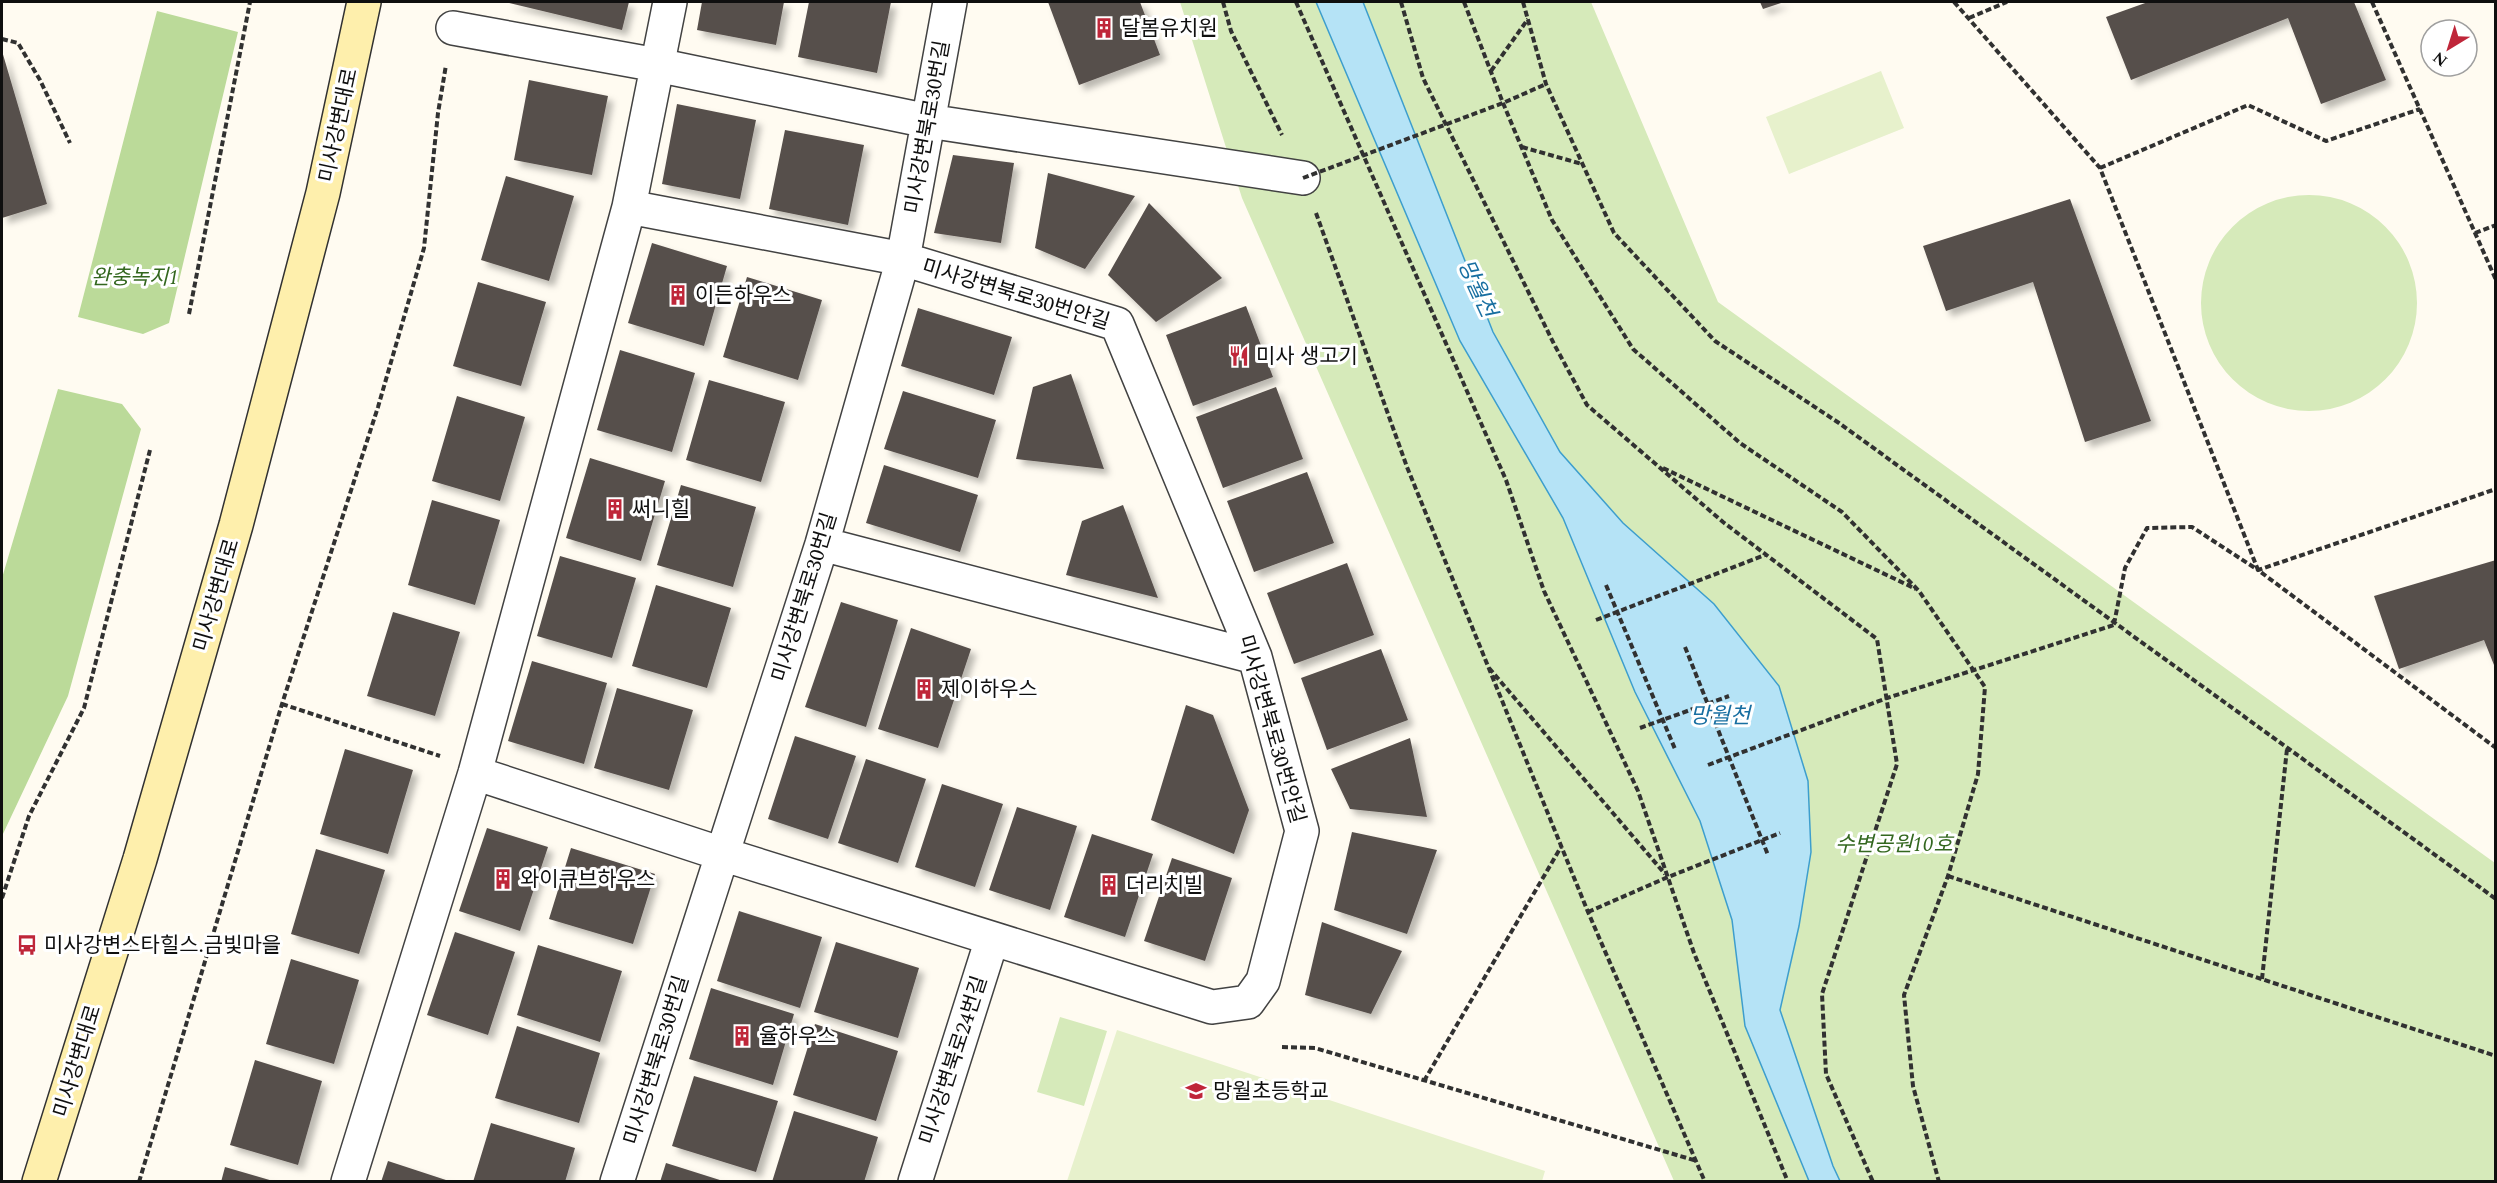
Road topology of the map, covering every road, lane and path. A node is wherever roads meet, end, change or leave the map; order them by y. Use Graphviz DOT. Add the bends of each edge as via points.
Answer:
graph roads {
  1 [pos="250,2"];
  2 [pos="364,2"];
  3 [pos="670,2"];
  4 [pos="950,2"];
  5 [pos="1224,2"];
  6 [pos="1296,2"];
  7 [pos="1401,2"];
  8 [pos="1464,2"];
  9 [pos="1523,2"];
  10 [pos="1954,2"];
  11 [pos="2007,2"];
  12 [pos="2372,2"];
  13 [pos="1969,18"];
  14 [pos="1528,19"];
  15 [pos="453,28"];
  16 [pos="2,39"];
  17 [pos="657,65"];
  18 [pos="1491,72"];
  19 [pos="1546,84"];
  20 [pos="1503,104"];
  21 [pos="2420,109"];
  22 [pos="928,121"];
  23 [pos="1283,136"];
  24 [pos="70,143"];
  25 [pos="1522,147"];
  26 [pos="1583,164"];
  27 [pos="2100,168"];
  28 [pos="1301,173"];
  29 [pos="629,207"];
  30 [pos="2496,225"];
  31 [pos="2475,233"];
  32 [pos="903,259"];
  33 [pos="2496,280"];
  34 [pos="189,314"];
  35 [pos="150,450"];
  36 [pos="1659,466"];
  37 [pos="2496,489"];
  38 [pos="822,544"];
  39 [pos="1765,555"];
  40 [pos="2258,570"];
  41 [pos="1606,585"];
  42 [pos="1919,591"];
  43 [pos="1618,611"];
  44 [pos="1596,620"];
  45 [pos="2114,624"];
  46 [pos="1685,647"];
  47 [pos="1255,657"];
  48 [pos="1487,665"];
  49 [pos="1974,671"];
  50 [pos="1729,696"];
  51 [pos="1887,698"];
  52 [pos="1707,703"];
  53 [pos="282,704"];
  54 [pos="1662,720"];
  55 [pos="1640,728"];
  56 [pos="2287,748"];
  57 [pos="2496,748"];
  58 [pos="1675,749"];
  59 [pos="1729,756"];
  60 [pos="1708,765"];
  61 [pos="462,766"];
  62 [pos="1780,834"];
  63 [pos="1763,841"];
  64 [pos="1562,847"];
  65 [pos="722,854"];
  66 [pos="1768,855"];
  67 [pos="1948,876"];
  68 [pos="1668,877"];
  69 [pos="2,898"];
  70 [pos="2496,899"];
  71 [pos="1588,912"];
  72 [pos="992,939"];
  73 [pos="2262,979"];
  74 [pos="1282,1047"];
  75 [pos="2496,1056"];
  76 [pos="1424,1080"];
  77 [pos="1698,1161"];
  78 [pos="39,1182"];
  79 [pos="139,1182"];
  80 [pos="348,1182"];
  81 [pos="617,1182"];
  82 [pos="915,1182"];
  83 [pos="1705,1182"];
  84 [pos="1788,1182"];
  85 [pos="1873,1182"];
  86 [pos="1939,1182"];
  1 -- 34 [label="path"];
  2 -- 78 [label="main road, 미사강변대로" via="323,193 236,525 140,859"];
  3 -- 17 [label="street"];
  4 -- 22 [label="street, 미사강변북로30번길"];
  5 -- 23 [label="path" via="1231,31"];
  6 -- 68 [label="path" via="1506,480 1544,591 1638,790"];
  7 -- 36 [label="path" via="1423,78 1587,405"];
  8 -- 18 [label="path"];
  9 -- 14 [label="path"];
  10 -- 13 [label="path"];
  11 -- 13 [label="path"];
  12 -- 21 [label="path"];
  13 -- 27 [label="path"];
  14 -- 18 [label="path"];
  14 -- 19 [label="path"];
  15 -- 17 [label="street"];
  15 -- 53 [label="path" via="438,113 424,248 378,407"];
  16 -- 24 [label="path" via="18,43"];
  17 -- 22 [label="street"];
  17 -- 29 [label="street"];
  18 -- 20 [label="path"];
  19 -- 20 [label="path, bridge"];
  19 -- 26 [label="path"];
  20 -- 25 [label="path"];
  20 -- 28 [label="path, bridge"];
  21 -- 27 [label="path" via="2326,141 2248,105"];
  21 -- 31 [label="path"];
  22 -- 28 [label="street"];
  22 -- 32 [label="street, 미사강변북로30번길"];
  25 -- 26 [label="path"];
  25 -- 42 [label="path" via="1552,220 1633,349 1740,442 1842,512"];
  26 -- 45 [label="path" via="1614,233 1715,340 1839,423"];
  27 -- 40 [label="path"];
  28 -- 48 [label="path" via="1407,466"];
  29 -- 32 [label="street"];
  29 -- 61 [label="street"];
  30 -- 31 [label="path"];
  31 -- 33 [label="path"];
  32 -- 38 [label="street, 미사강변북로30번길"];
  32 -- 47 [label="street, 미사강변북로30번안길" via="1118,324"];
  35 -- 69 [label="path" via="84,708 29,816"];
  36 -- 39 [label="path"];
  36 -- 42 [label="path"];
  37 -- 40 [label="path"];
  38 -- 47 [label="street"];
  38 -- 65 [label="street, 미사강변북로30번길"];
  39 -- 43 [label="path"];
  39 -- 51 [label="path" via="1877,639"];
  40 -- 45 [label="path" via="2192,527 2147,528 2125,568"];
  40 -- 57 [label="path"];
  41 -- 43 [label="path"];
  42 -- 49 [label="path"];
  43 -- 44 [label="path"];
  43 -- 54 [label="path"];
  45 -- 49 [label="path"];
  45 -- 56 [label="path"];
  46 -- 52 [label="path"];
  47 -- 72 [label="street, 미사강변북로30번안길" via="1302,831 1263,981 1248,1002 1212,1007"];
  48 -- 64 [label="path"];
  48 -- 68 [label="path"];
  49 -- 51 [label="path"];
  49 -- 67 [label="path" via="1985,687 1978,774"];
  50 -- 52 [label="path"];
  51 -- 59 [label="path"];
  51 -- 85 [label="path" via="1898,764 1822,994 1826,1074"];
  52 -- 54 [label="path"];
  52 -- 59 [label="path"];
  53 -- 61 [label="path"];
  53 -- 79 [label="path"];
  54 -- 55 [label="path"];
  54 -- 58 [label="path"];
  56 -- 70 [label="path"];
  56 -- 73 [label="path"];
  59 -- 60 [label="path"];
  59 -- 63 [label="path"];
  61 -- 65 [label="street, 미사강변북로30번안길"];
  61 -- 80 [label="street"];
  62 -- 63 [label="path"];
  63 -- 66 [label="path"];
  63 -- 68 [label="path"];
  64 -- 71 [label="path"];
  64 -- 76 [label="path"];
  65 -- 72 [label="street, 미사강변북로30번안길"];
  65 -- 81 [label="street, 미사강변북로30번길"];
  67 -- 73 [label="path"];
  67 -- 86 [label="path" via="1904,995 1913,1086"];
  68 -- 71 [label="path"];
  68 -- 84 [label="path" via="1694,953"];
  71 -- 77 [label="path"];
  72 -- 82 [label="street, 미사강변북로24번길"];
  73 -- 75 [label="path"];
  74 -- 76 [label="path" via="1315,1048"];
  76 -- 77 [label="path"];
  77 -- 83 [label="path"];
}
